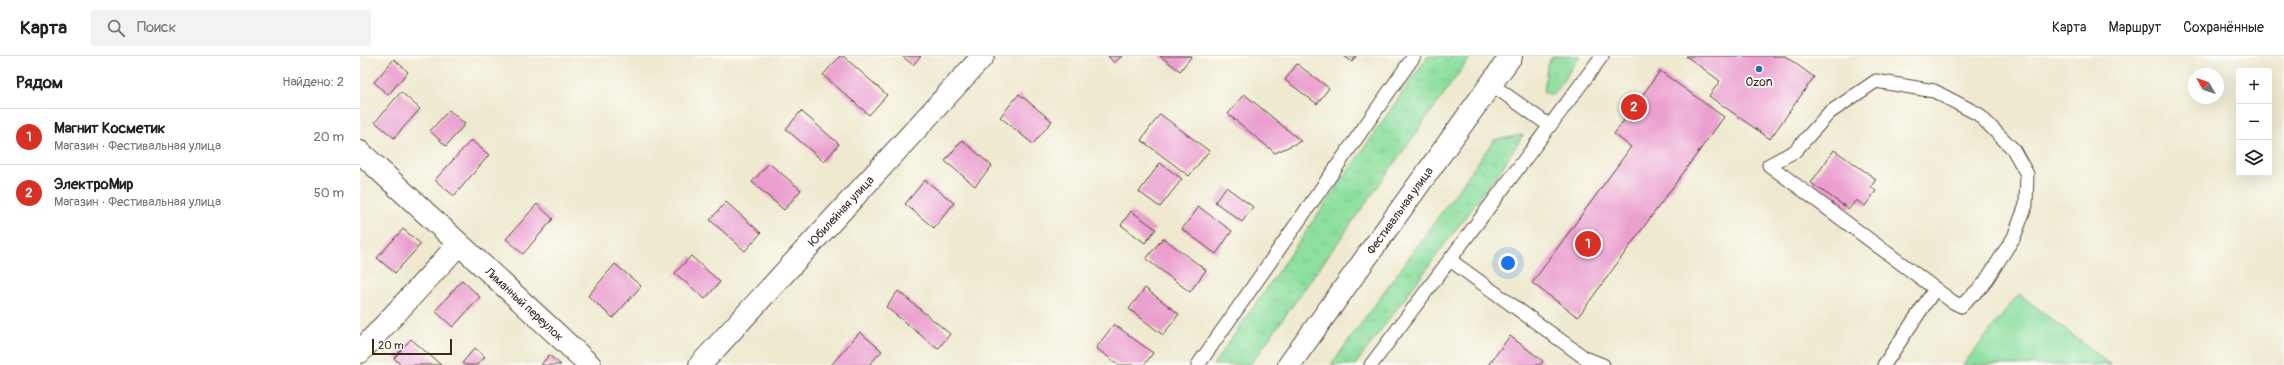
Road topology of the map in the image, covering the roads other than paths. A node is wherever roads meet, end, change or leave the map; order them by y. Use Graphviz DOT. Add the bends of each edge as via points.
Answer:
graph roads {
  1 [pos="983,56"];
  2 [pos="1414,56"];
  3 [pos="1511,56"];
  4 [pos="1602,56"];
  5 [pos="1491,84"];
  6 [pos="1550,126"];
  7 [pos="360,152"];
  8 [pos="459,244"];
  9 [pos="1450,260"];
  10 [pos="1935,289"];
  11 [pos="360,352"];
  12 [pos="590,365"];
  13 [pos="700,365"];
  14 [pos="1198,365"];
  15 [pos="1289,365"];
  16 [pos="1371,365"];
  17 [pos="1603,365"];
  18 [pos="1884,365"];
  1 -- 13 [label="street, Юбилейная улица"];
  2 -- 14 [label="lane"];
  3 -- 5 [label="street, Фестивальная улица"];
  4 -- 6 [label="lane"];
  5 -- 6 [label="lane"];
  5 -- 15 [label="street, Фестивальная улица"];
  6 -- 9 [label="lane"];
  7 -- 8 [label="street, Лиманный переулок"];
  8 -- 11 [label="street"];
  8 -- 12 [label="street, Лиманный переулок"];
  9 -- 16 [label="lane"];
  9 -- 17 [label="lane" via="1585,358"];
  10 -- 10 [label="lane" via="1961,306 1983,285 2014,237 2026,205 2027,174 2012,149 1978,114 1934,91 1876,81 1828,113 1795,151 1769,165"];
  10 -- 18 [label="lane"];
}
